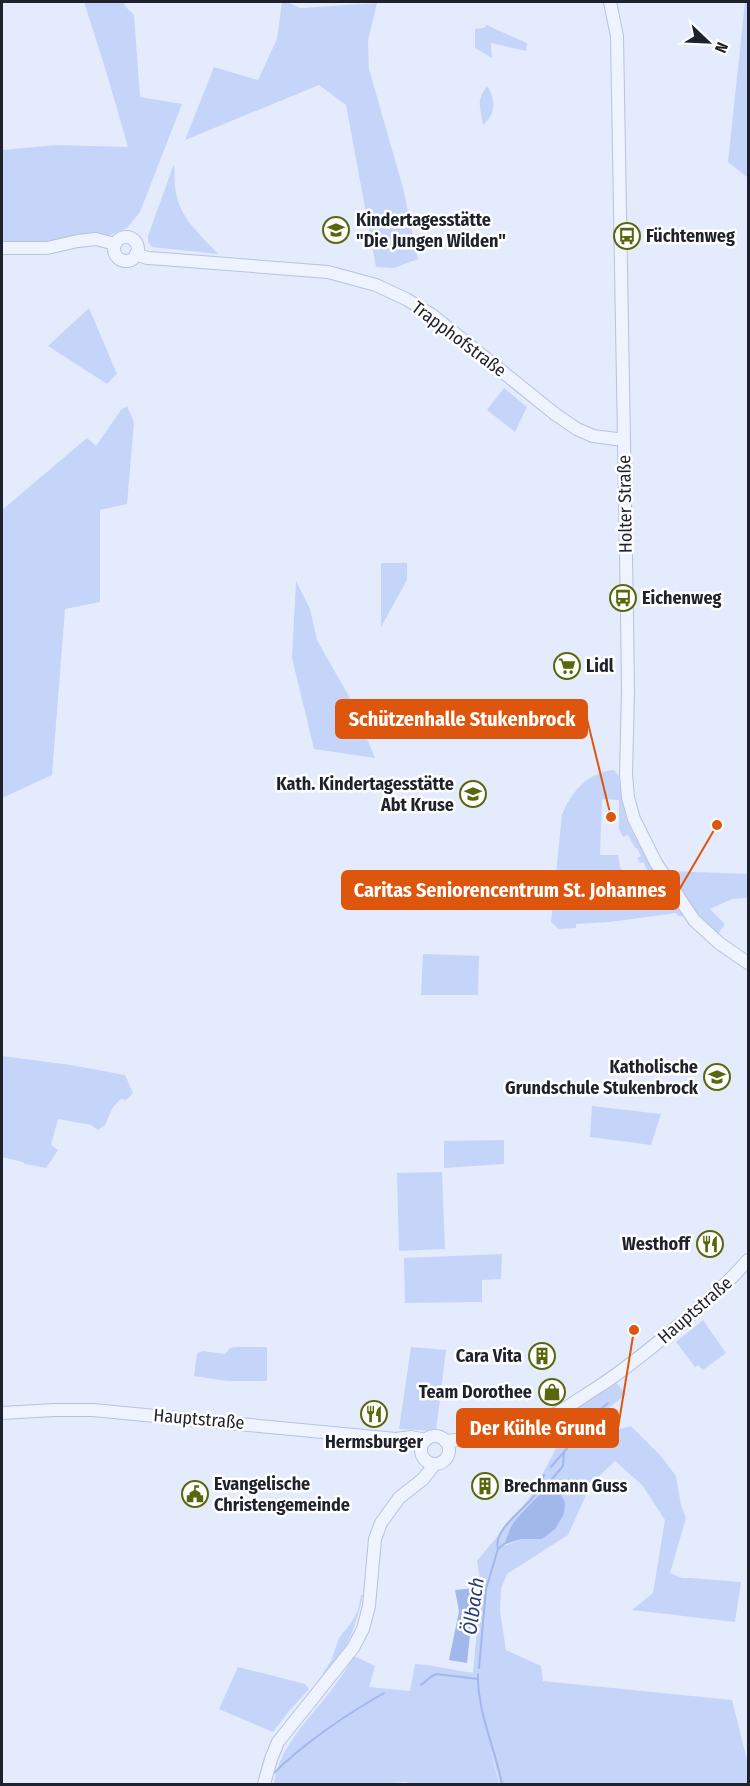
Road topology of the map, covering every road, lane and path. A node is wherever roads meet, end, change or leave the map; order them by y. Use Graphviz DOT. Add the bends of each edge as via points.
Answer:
graph roads {
  1 [pos="610,2"];
  2 [pos="2,248"];
  3 [pos="624,440"];
  4 [pos="748,963"];
  5 [pos="748,1260"];
  6 [pos="2,1413"];
  7 [pos="481,1437"];
  8 [pos="445,1441"];
  9 [pos="423,1449"];
  10 [pos="448,1455"];
  11 [pos="435,1464"];
  12 [pos="417,1483"];
  13 [pos="264,1785"];
  1 -- 3 [label="street, Holter Straße" via="617,36"];
  2 -- 3 [label="street, Trapphofstraße" via="47,248 96,239 115,244 125,237 138,248 136,254 147,258 328,272 376,285 432,315 577,429 592,436"];
  3 -- 4 [label="street, Holter Straße" via="628,798 634,819 657,863 694,920"];
  5 -- 7 [label="street, Hauptstraße" via="730,1282 618,1374 536,1423"];
  6 -- 9 [label="street, Hauptstraße" via="93,1410 396,1439 411,1437"];
  7 -- 8 [label="street, Hauptstraße"];
  7 -- 10 [label="street, Hauptstraße"];
  8 -- 9 [label="street" via="436,1437"];
  8 -- 10 [label="street"];
  9 -- 11 [label="street" via="428,1462"];
  9 -- 12 [label="street" via="423,1471"];
  10 -- 11 [label="street"];
  11 -- 12 [label="street"];
  12 -- 13 [label="street" via="399,1498 375,1539 363,1629 326,1684 278,1742"];
}
